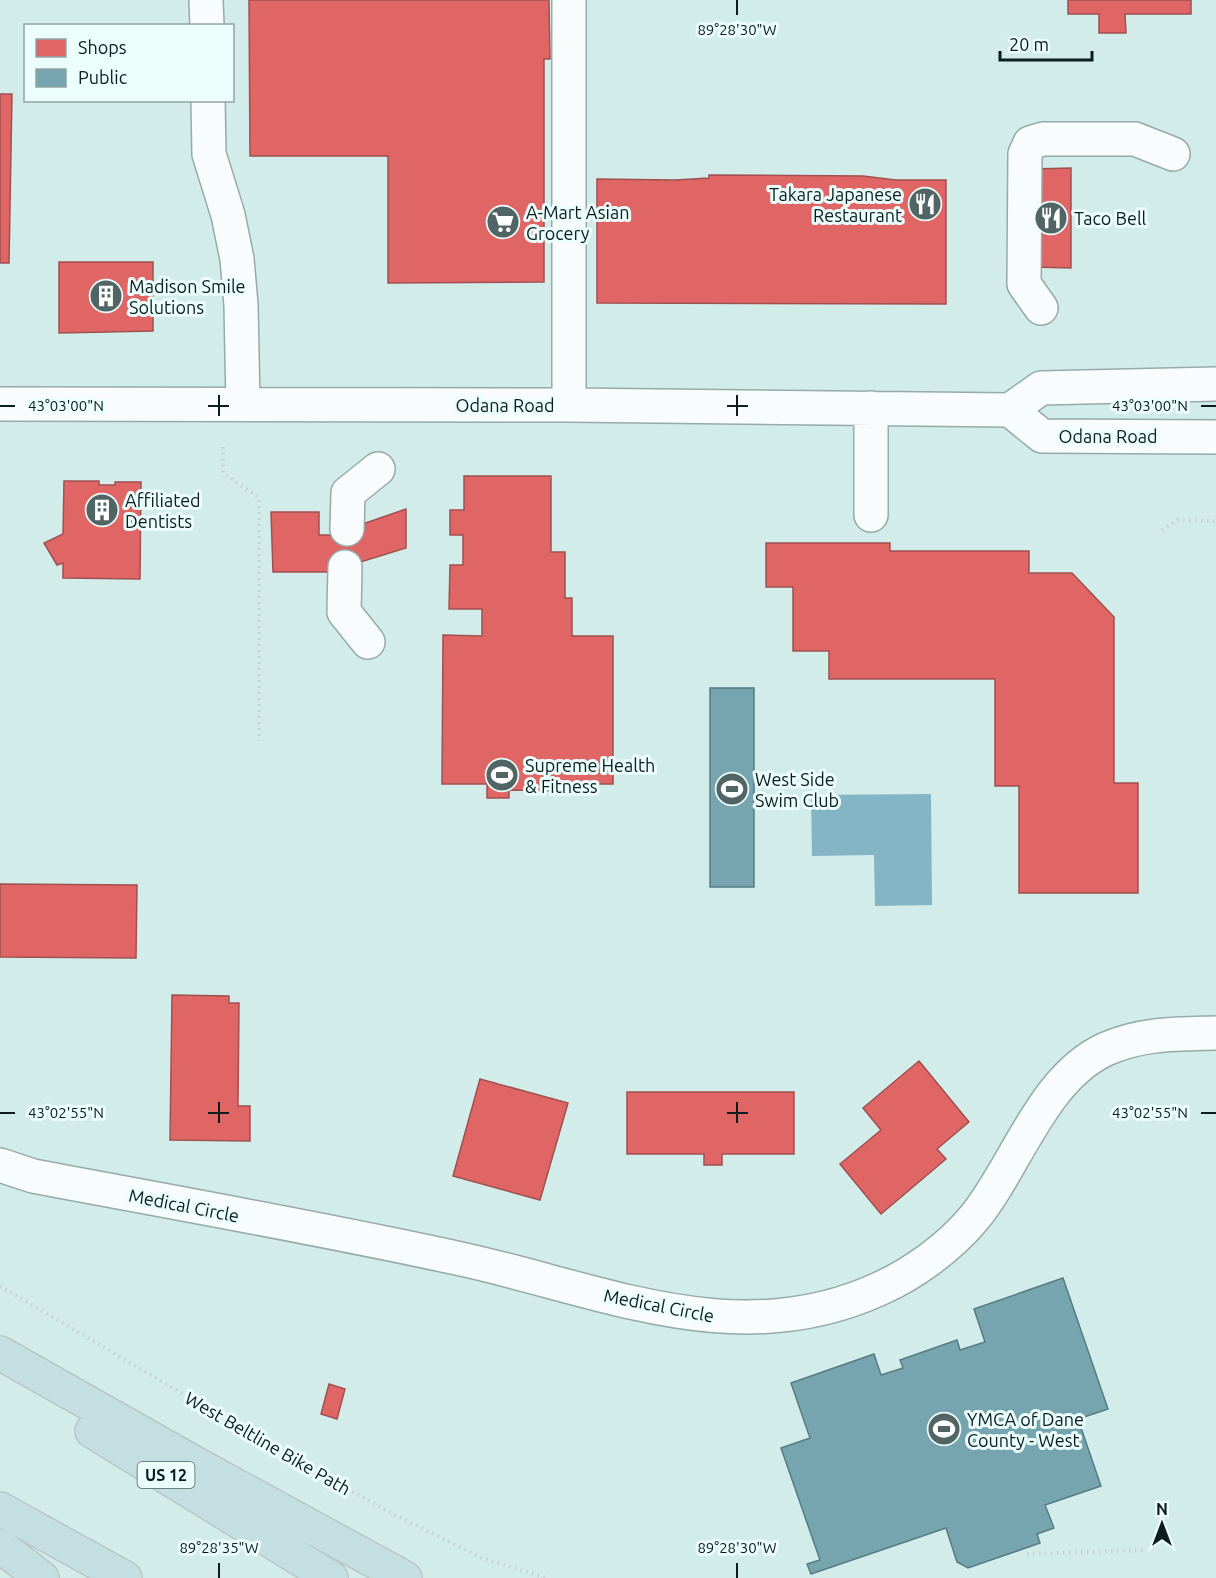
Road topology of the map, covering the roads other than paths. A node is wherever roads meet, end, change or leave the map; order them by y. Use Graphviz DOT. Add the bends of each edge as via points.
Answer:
graph roads {
  1 [pos="206,0"];
  2 [pos="569,0"];
  3 [pos="207,24"];
  4 [pos="208,102"];
  5 [pos="1173,154"];
  6 [pos="1041,308"];
  7 [pos="1216,384"];
  8 [pos="0,404"];
  9 [pos="243,404"];
  10 [pos="569,405"];
  11 [pos="870,408"];
  12 [pos="1010,410"];
  13 [pos="1216,437"];
  14 [pos="378,469"];
  15 [pos="870,515"];
  16 [pos="347,529"];
  17 [pos="345,567"];
  18 [pos="368,642"];
  19 [pos="1216,1033"];
  20 [pos="0,1165"];
  21 [pos="0,1353"];
  22 [pos="0,1374"];
  23 [pos="0,1509"];
  24 [pos="0,1546"];
  25 [pos="42,1578"];
  26 [pos="125,1578"];
  27 [pos="331,1578"];
  28 [pos="405,1578"];
  1 -- 3 [label="street"];
  2 -- 10 [label="street"];
  4 -- 9 [label="street" via="209,154 237,259"];
  5 -- 6 [label="street" via="1135,139 1043,139 1030,143 1025,154 1024,284"];
  7 -- 12 [label="street" via="1041,388"];
  8 -- 9 [label="street, Odana Road"];
  9 -- 10 [label="street, Odana Road"];
  10 -- 11 [label="street, Odana Road"];
  11 -- 12 [label="street, Odana Road"];
  11 -- 15 [label="street"];
  12 -- 13 [label="street, Odana Road" via="1042,436"];
  14 -- 16 [label="street" via="348,494"];
  17 -- 18 [label="street" via="344,612"];
  19 -- 20 [label="street, Medical Circle" via="1161,1033 1126,1041 1087,1059 1060,1085 973,1220 949,1242 918,1267 878,1290 796,1316 713,1317 656,1308 462,1259 33,1176"];
  21 -- 28 [label="highway"];
  22 -- 27 [label="highway, US 12"];
  23 -- 26 [label="highway"];
  24 -- 25 [label="highway"];
}
